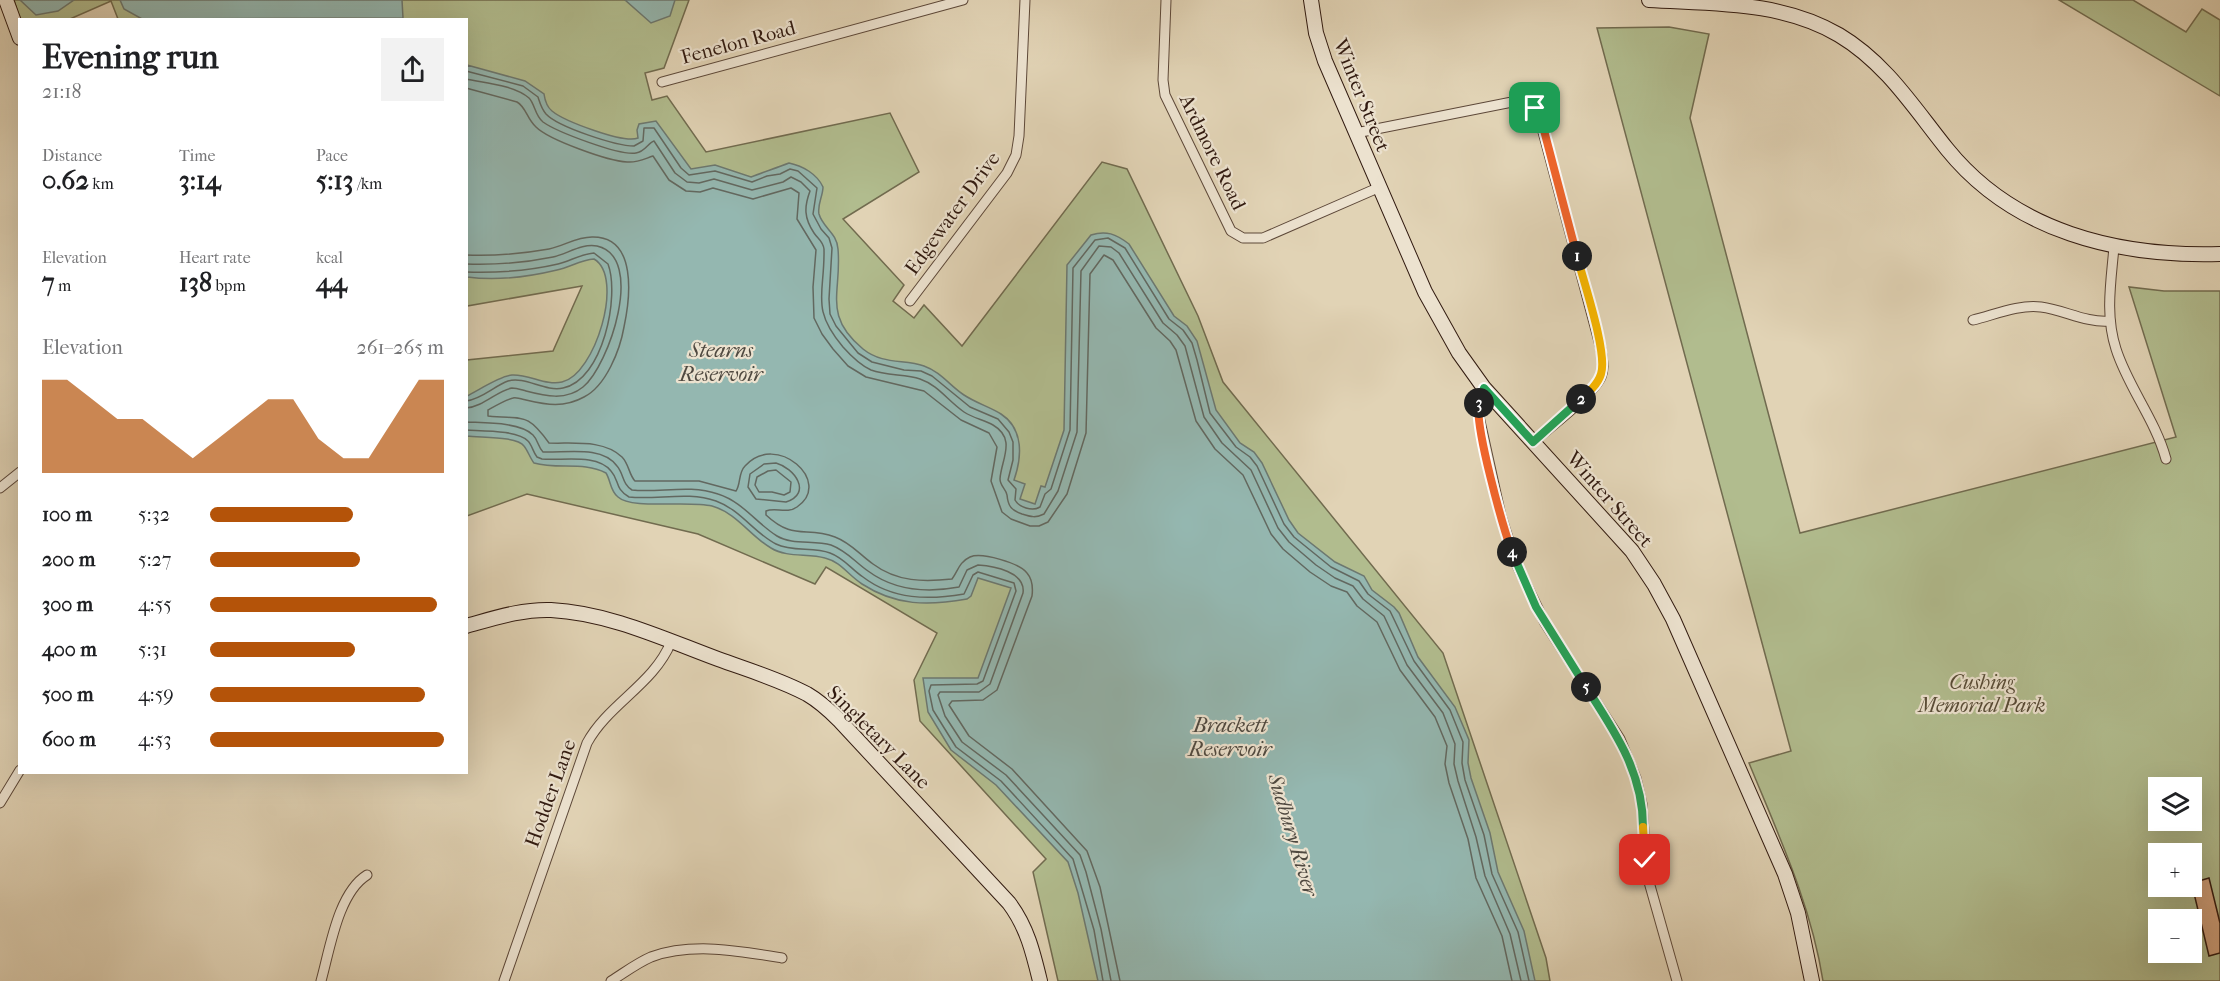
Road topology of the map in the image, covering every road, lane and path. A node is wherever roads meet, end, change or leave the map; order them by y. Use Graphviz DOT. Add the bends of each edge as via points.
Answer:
graph roads {
  1 [pos="6,0"];
  2 [pos="963,0"];
  3 [pos="1025,0"];
  4 [pos="1166,0"];
  5 [pos="1311,0"];
  6 [pos="1649,0"];
  7 [pos="18,33"];
  8 [pos="662,82"];
  9 [pos="1356,133"];
  10 [pos="1380,187"];
  11 [pos="2114,248"];
  12 [pos="2220,254"];
  13 [pos="910,301"];
  14 [pos="1973,320"];
  15 [pos="2110,321"];
  16 [pos="1484,388"];
  17 [pos="1533,442"];
  18 [pos="2166,459"];
  19 [pos="18,474"];
  20 [pos="0,488"];
  21 [pos="468,625"];
  22 [pos="671,642"];
  23 [pos="18,773"];
  24 [pos="0,803"];
  25 [pos="367,875"];
  26 [pos="782,958"];
  27 [pos="321,981"];
  28 [pos="504,981"];
  29 [pos="611,981"];
  30 [pos="1040,981"];
  31 [pos="1677,981"];
  32 [pos="1812,981"];
  1 -- 7 [label="street"];
  2 -- 8 [label="street, Fenelon Road"];
  3 -- 13 [label="street, Edgewater Drive" via="1019,136 1012,165"];
  4 -- 10 [label="street, Ardmore Road" via="1165,95 1231,231 1243,238 1263,238"];
  5 -- 9 [label="street, Winter Street" via="1320,47"];
  6 -- 11 [label="street" via="1771,9 1809,20 1838,35 1891,77 1955,158 1988,189 2048,226"];
  9 -- 10 [label="street, Winter Street"];
  9 -- 17 [label="street" via="1512,102 1531,104 1538,113 1603,367 1590,391"];
  10 -- 16 [label="street, Winter Street" via="1437,315"];
  11 -- 12 [label="street"];
  11 -- 15 [label="street"];
  14 -- 15 [label="street" via="2033,306 2091,321"];
  15 -- 18 [label="street" via="2116,351"];
  16 -- 17 [label="street, Winter Street"];
  16 -- 31 [label="street" via="1478,407 1482,436 1506,533 1519,571 1545,623 1620,739 1636,778 1642,804 1647,875"];
  17 -- 32 [label="street, Winter Street" via="1632,552 1673,619 1785,874 1798,913"];
  19 -- 20 [label="street"];
  21 -- 22 [label="street, Singletary Lane" via="524,611 567,611"];
  22 -- 28 [label="street, Hodder Lane" via="654,670 604,719 587,743"];
  22 -- 30 [label="street, Singletary Lane" via="797,689 829,710 1009,903 1025,926"];
  23 -- 24 [label="street"];
  25 -- 27 [label="street" via="354,885 345,901"];
  26 -- 29 [label="street" via="732,951 673,951 641,962"];
}
